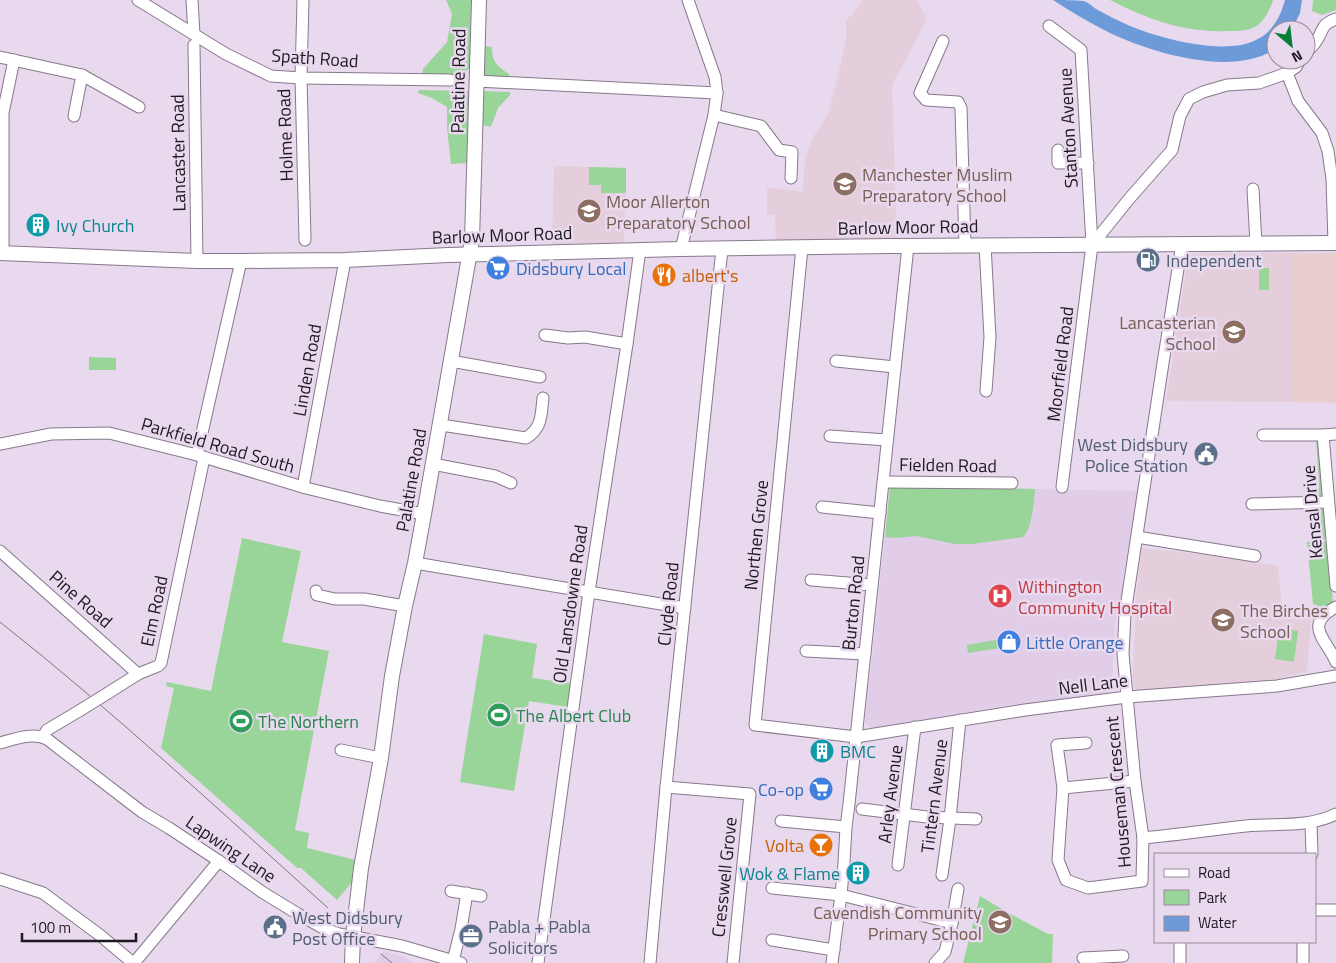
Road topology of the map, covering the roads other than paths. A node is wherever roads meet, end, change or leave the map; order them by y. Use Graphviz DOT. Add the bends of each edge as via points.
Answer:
graph roads {
  1 [pos="138,0"];
  2 [pos="192,0"];
  3 [pos="303,0"];
  4 [pos="479,0"];
  5 [pos="688,0"];
  6 [pos="1336,19"];
  7 [pos="1048,26"];
  8 [pos="194,39"];
  9 [pos="944,41"];
  10 [pos="1316,41"];
  11 [pos="0,57"];
  12 [pos="14,60"];
  13 [pos="1291,70"];
  14 [pos="1287,72"];
  15 [pos="82,75"];
  16 [pos="301,78"];
  17 [pos="450,80"];
  18 [pos="477,80"];
  19 [pos="717,94"];
  20 [pos="139,107"];
  21 [pos="714,115"];
  22 [pos="74,116"];
  23 [pos="1058,150"];
  24 [pos="1088,163"];
  25 [pos="791,178"];
  26 [pos="1253,189"];
  27 [pos="305,240"];
  28 [pos="1335,243"];
  29 [pos="1182,244"];
  30 [pos="1256,244"];
  31 [pos="985,245"];
  32 [pos="1092,245"];
  33 [pos="908,246"];
  34 [pos="965,246"];
  35 [pos="802,248"];
  36 [pos="681,249"];
  37 [pos="722,249"];
  38 [pos="640,250"];
  39 [pos="2,253"];
  40 [pos="470,255"];
  41 [pos="345,260"];
  42 [pos="197,261"];
  43 [pos="241,261"];
  44 [pos="545,335"];
  45 [pos="627,344"];
  46 [pos="836,361"];
  47 [pos="451,362"];
  48 [pos="895,366"];
  49 [pos="540,377"];
  50 [pos="986,391"];
  51 [pos="543,398"];
  52 [pos="440,425"];
  53 [pos="1336,434"];
  54 [pos="1263,435"];
  55 [pos="830,436"];
  56 [pos="1323,436"];
  57 [pos="887,440"];
  58 [pos="0,443"];
  59 [pos="200,456"];
  60 [pos="433,464"];
  61 [pos="883,482"];
  62 [pos="511,483"];
  63 [pos="1012,483"];
  64 [pos="303,487"];
  65 [pos="1062,487"];
  66 [pos="1328,502"];
  67 [pos="1252,504"];
  68 [pos="822,507"];
  69 [pos="880,513"];
  70 [pos="424,514"];
  71 [pos="1137,537"];
  72 [pos="0,550"];
  73 [pos="1255,556"];
  74 [pos="415,563"];
  75 [pos="811,580"];
  76 [pos="872,585"];
  77 [pos="1336,586"];
  78 [pos="316,591"];
  79 [pos="589,592"];
  80 [pos="405,606"];
  81 [pos="1336,606"];
  82 [pos="685,608"];
  83 [pos="806,651"];
  84 [pos="865,654"];
  85 [pos="1336,662"];
  86 [pos="138,674"];
  87 [pos="1336,676"];
  88 [pos="1127,697"];
  89 [pos="960,720"];
  90 [pos="915,726"];
  91 [pos="43,737"];
  92 [pos="856,737"];
  93 [pos="0,743"];
  94 [pos="1086,743"];
  95 [pos="341,750"];
  96 [pos="381,758"];
  97 [pos="1135,781"];
  98 [pos="666,787"];
  99 [pos="1063,788"];
  100 [pos="862,809"];
  101 [pos="1336,814"];
  102 [pos="905,815"];
  103 [pos="950,819"];
  104 [pos="976,819"];
  105 [pos="781,821"];
  106 [pos="1311,823"];
  107 [pos="846,827"];
  108 [pos="1143,838"];
  109 [pos="1312,853"];
  110 [pos="219,860"];
  111 [pos="898,865"];
  112 [pos="942,876"];
  113 [pos="0,879"];
  114 [pos="772,888"];
  115 [pos="958,889"];
  116 [pos="451,891"];
  117 [pos="467,894"];
  118 [pos="841,895"];
  119 [pos="481,896"];
  120 [pos="1316,910"];
  121 [pos="1336,910"];
  122 [pos="952,923"];
  123 [pos="352,937"];
  124 [pos="772,940"];
  125 [pos="1180,943"];
  126 [pos="1303,943"];
  127 [pos="834,950"];
  128 [pos="1123,956"];
  129 [pos="1083,958"];
  130 [pos="457,962"];
  131 [pos="134,963"];
  132 [pos="352,963"];
  133 [pos="538,963"];
  134 [pos="650,963"];
  135 [pos="733,963"];
  136 [pos="832,963"];
  137 [pos="935,963"];
  138 [pos="1180,963"];
  139 [pos="1303,963"];
  1 -- 8 [label="street, Spath Road"];
  2 -- 8 [label="street, Lancaster Road"];
  3 -- 16 [label="street, Holme Road"];
  4 -- 18 [label="main road, Palatine Road"];
  5 -- 19 [label="street" via="715,77"];
  6 -- 10 [label="street" via="1327,22"];
  7 -- 24 [label="street, Stanton Avenue" via="1081,50"];
  8 -- 16 [label="street, Spath Road" via="271,76"];
  8 -- 42 [label="street, Lancaster Road"];
  9 -- 34 [label="street" via="920,93 926,100 958,102 962,108"];
  11 -- 12 [label="street"];
  12 -- 15 [label="street"];
  12 -- 39 [label="street" via="3,114"];
  13 -- 14 [label="street"];
  14 -- 28 [label="street" via="1298,101 1322,133 1328,151"];
  14 -- 32 [label="street" via="1259,83 1226,86 1189,99 1180,116 1172,150"];
  15 -- 20 [label="street"];
  15 -- 22 [label="street"];
  16 -- 17 [label="street, Spath Road"];
  16 -- 27 [label="street, Holme Road"];
  18 -- 19 [label="street"];
  18 -- 40 [label="main road, Palatine Road"];
  19 -- 21 [label="street"];
  21 -- 25 [label="street" via="761,126 779,150 792,152"];
  21 -- 36 [label="street"];
  23 -- 24 [label="street" via="1058,163"];
  24 -- 32 [label="street, Stanton Avenue"];
  26 -- 30 [label="street"];
  28 -- 30 [label="main road, Barlow Moor Road"];
  29 -- 30 [label="main road, Barlow Moor Road"];
  29 -- 32 [label="main road, Barlow Moor Road"];
  29 -- 71 [label="street, Houseman Crescent"];
  31 -- 32 [label="main road, Barlow Moor Road"];
  31 -- 34 [label="main road, Barlow Moor Road"];
  31 -- 50 [label="street" via="990,337"];
  32 -- 65 [label="street, Moorfield Road"];
  33 -- 34 [label="main road, Barlow Moor Road"];
  33 -- 35 [label="main road, Barlow Moor Road"];
  33 -- 48 [label="street, Burton Road"];
  35 -- 37 [label="main road, Barlow Moor Road"];
  35 -- 92 [label="street, Northen Grove" via="755,725"];
  36 -- 37 [label="main road, Barlow Moor Road"];
  36 -- 38 [label="main road, Barlow Moor Road"];
  37 -- 82 [label="street, Clyde Road"];
  38 -- 40 [label="main road, Barlow Moor Road"];
  38 -- 45 [label="street, Old Lansdowne Road"];
  39 -- 42 [label="main road, Barlow Moor Road"];
  40 -- 41 [label="main road, Barlow Moor Road"];
  40 -- 47 [label="main road, Palatine Road"];
  41 -- 43 [label="main road, Barlow Moor Road"];
  41 -- 64 [label="street, Linden Road"];
  42 -- 43 [label="main road, Barlow Moor Road"];
  43 -- 59 [label="street, Elm Road"];
  44 -- 45 [label="street"];
  45 -- 79 [label="street, Old Lansdowne Road"];
  46 -- 48 [label="street"];
  47 -- 49 [label="street"];
  47 -- 52 [label="main road, Palatine Road"];
  48 -- 57 [label="street, Burton Road"];
  51 -- 52 [label="street" via="540,423 526,438"];
  52 -- 60 [label="main road, Palatine Road"];
  53 -- 56 [label="street"];
  54 -- 56 [label="street"];
  55 -- 57 [label="street"];
  56 -- 66 [label="street, Kensal Drive"];
  57 -- 61 [label="street, Burton Road"];
  58 -- 59 [label="street, Parkfield Road South" via="51,434 109,433"];
  59 -- 64 [label="street, Parkfield Road South"];
  59 -- 86 [label="street, Elm Road" via="161,663"];
  60 -- 62 [label="street" via="495,476"];
  60 -- 70 [label="main road, Palatine Road"];
  61 -- 63 [label="street, Fielden Road"];
  61 -- 69 [label="street, Burton Road"];
  64 -- 70 [label="street, Parkfield Road South"];
  66 -- 67 [label="street"];
  66 -- 77 [label="street, Kensal Drive"];
  68 -- 69 [label="street"];
  69 -- 76 [label="street, Burton Road"];
  70 -- 74 [label="main road, Palatine Road"];
  71 -- 73 [label="street"];
  71 -- 88 [label="street, Houseman Crescent" via="1125,614 1123,654"];
  72 -- 86 [label="street, Pine Road"];
  74 -- 79 [label="street"];
  74 -- 80 [label="main road, Palatine Road"];
  75 -- 76 [label="street"];
  76 -- 84 [label="street, Burton Road"];
  78 -- 80 [label="street" via="317,595 335,599 364,599"];
  79 -- 82 [label="street"];
  79 -- 133 [label="street, Old Lansdowne Road"];
  80 -- 96 [label="main road, Palatine Road"];
  81 -- 85 [label="street" via="1324,615 1319,626 1321,638"];
  82 -- 98 [label="street, Clyde Road"];
  83 -- 84 [label="street"];
  84 -- 92 [label="street, Burton Road"];
  86 -- 91 [label="street, Elm Road, bridge" via="48,730"];
  87 -- 88 [label="street, Nell Lane" via="1277,686"];
  88 -- 89 [label="street, Nell Lane"];
  88 -- 97 [label="street, Houseman Crescent"];
  89 -- 90 [label="street, Nell Lane"];
  89 -- 103 [label="street, Tintern Avenue"];
  90 -- 92 [label="street, Nell Lane"];
  90 -- 102 [label="street, Arley Avenue"];
  91 -- 93 [label="street" via="30,736"];
  91 -- 110 [label="street, Lapwing Lane" via="142,812"];
  92 -- 107 [label="street, Burton Road"];
  94 -- 99 [label="street, Houseman Crescent" via="1058,745"];
  95 -- 96 [label="street"];
  96 -- 123 [label="main road, Palatine Road" via="360,868"];
  97 -- 99 [label="street"];
  97 -- 108 [label="street, Houseman Crescent"];
  98 -- 134 [label="street, Clyde Road"];
  98 -- 135 [label="street, Cresswell Grove" via="750,794"];
  99 -- 108 [label="street, Houseman Crescent" via="1058,860 1066,880 1088,888 1142,880"];
  100 -- 102 [label="street"];
  101 -- 106 [label="street"];
  102 -- 103 [label="street"];
  102 -- 111 [label="street, Arley Avenue"];
  103 -- 104 [label="street"];
  103 -- 112 [label="street, Tintern Avenue"];
  105 -- 107 [label="street"];
  106 -- 108 [label="street" via="1247,826"];
  106 -- 109 [label="street"];
  107 -- 118 [label="street, Burton Road"];
  110 -- 123 [label="street, Lapwing Lane" via="298,914 325,929"];
  110 -- 131 [label="street"];
  113 -- 131 [label="street" via="43,893"];
  114 -- 118 [label="street"];
  115 -- 122 [label="street"];
  116 -- 117 [label="street"];
  117 -- 119 [label="street"];
  117 -- 130 [label="street"];
  118 -- 122 [label="street"];
  118 -- 127 [label="street, Burton Road"];
  120 -- 121 [label="street"];
  122 -- 137 [label="street" via="945,952"];
  123 -- 130 [label="street, Lapwing Lane" via="402,946"];
  123 -- 132 [label="main road, Palatine Road"];
  124 -- 127 [label="street"];
  125 -- 138 [label="street"];
  126 -- 139 [label="street"];
  127 -- 136 [label="street, Burton Road"];
  128 -- 129 [label="street"];
}
